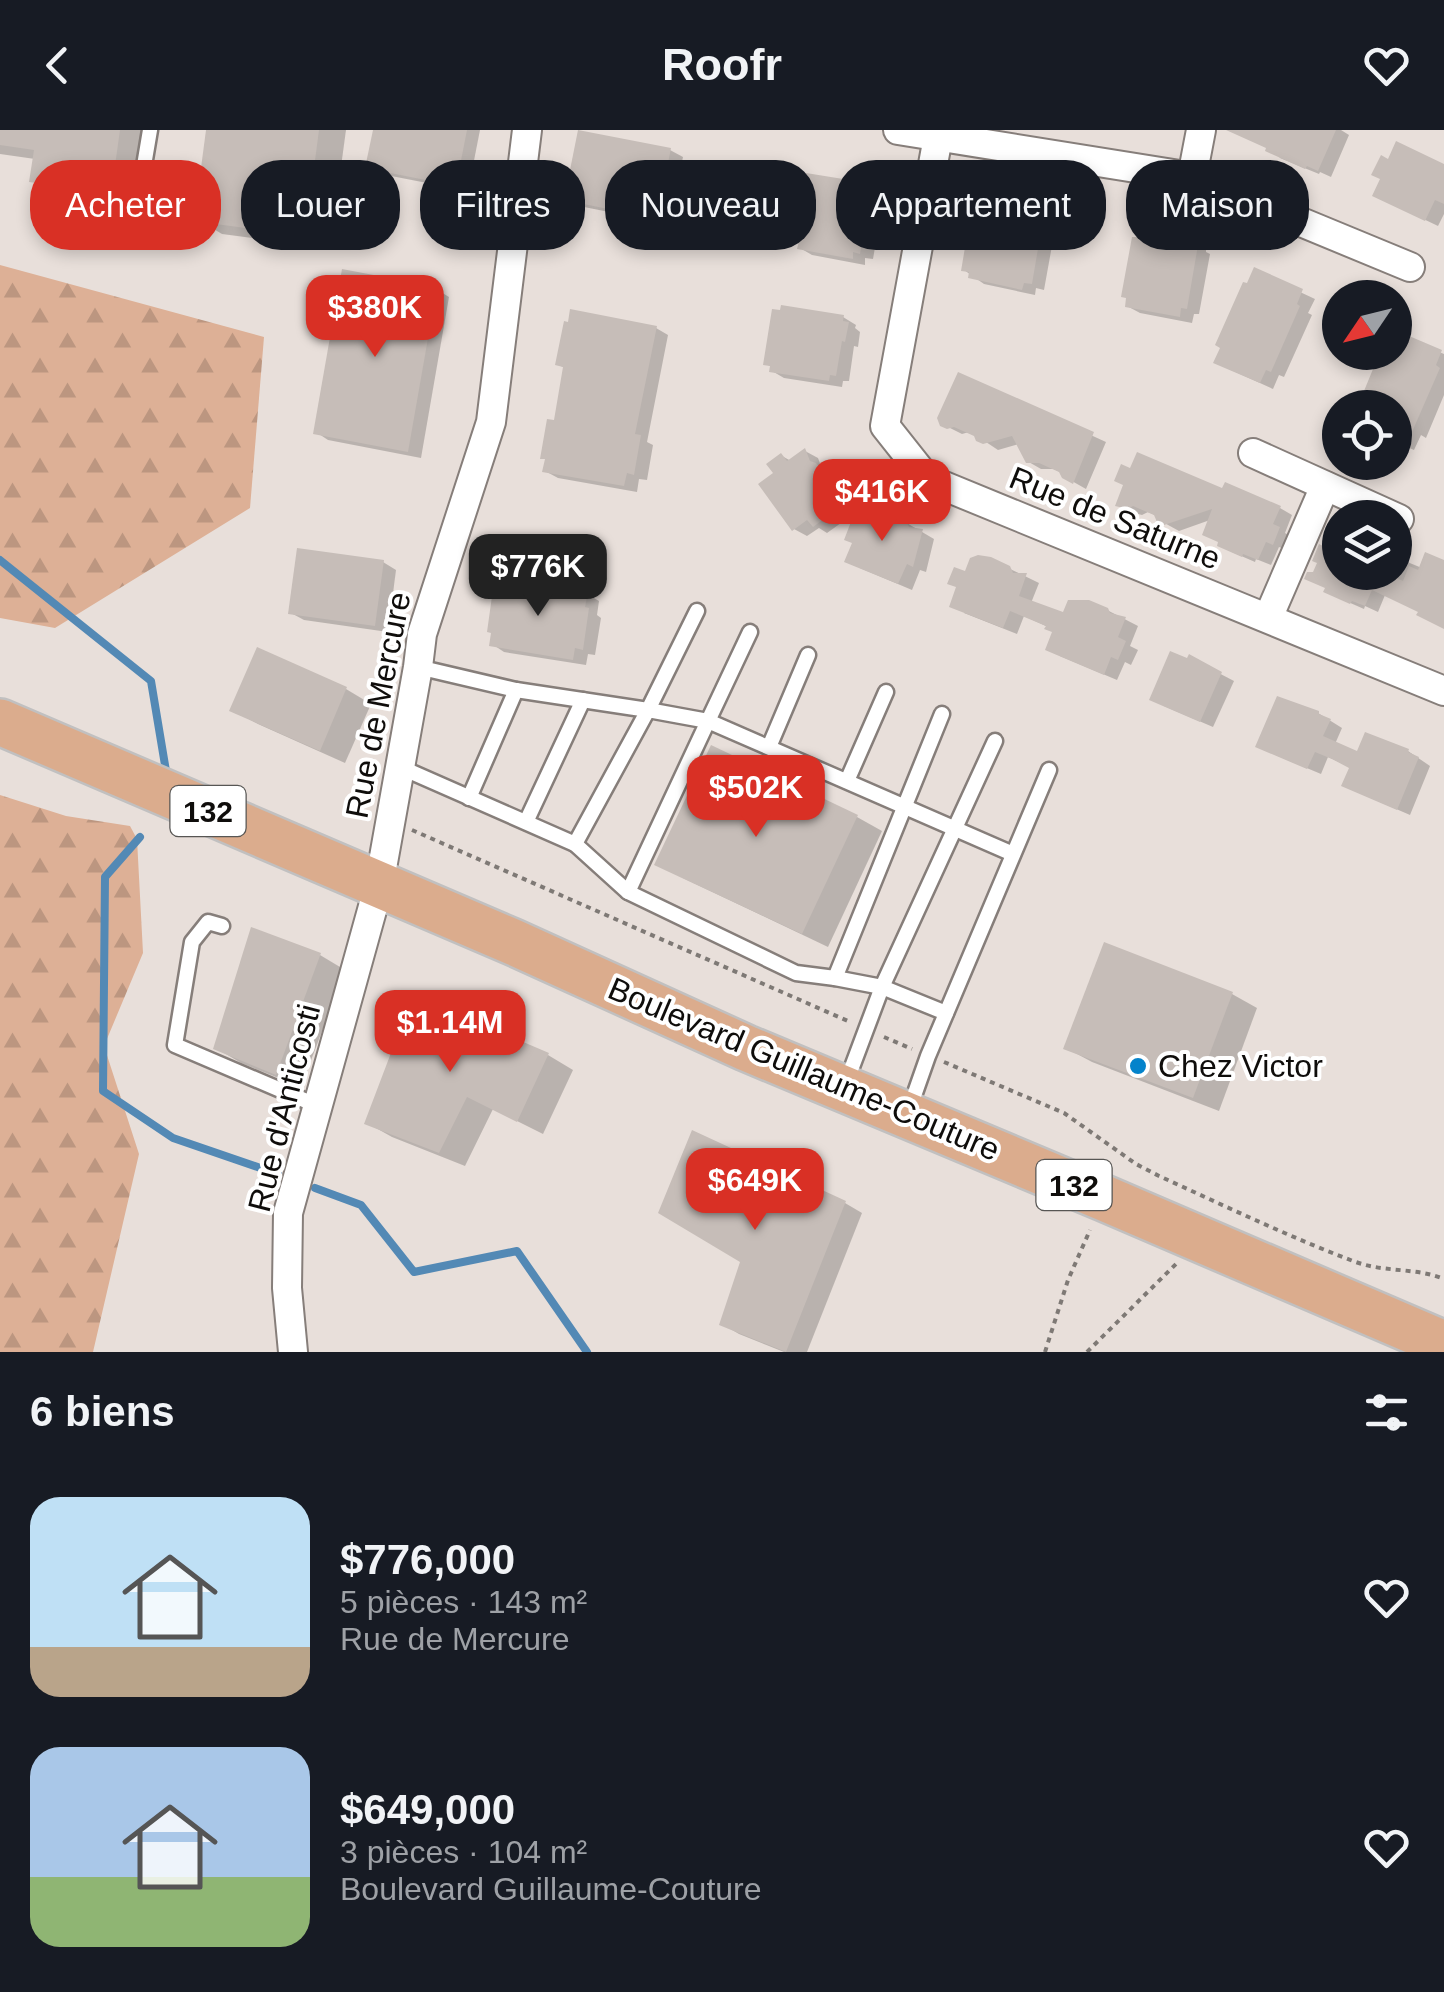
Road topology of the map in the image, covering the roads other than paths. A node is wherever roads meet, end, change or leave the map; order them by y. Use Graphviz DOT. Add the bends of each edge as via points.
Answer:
graph roads {
  1 [pos="150,130"];
  2 [pos="527,130"];
  3 [pos="898,130"];
  4 [pos="1200,130"];
  5 [pos="938,137"];
  6 [pos="145,160"];
  7 [pos="1195,160"];
  8 [pos="1126,167"];
  9 [pos="1309,225"];
  10 [pos="1410,266"];
  11 [pos="1254,453"];
  12 [pos="1326,486"];
  13 [pos="1358,500"];
  14 [pos="697,611"];
  15 [pos="1268,618"];
  16 [pos="750,632"];
  17 [pos="808,655"];
  18 [pos="418,667"];
  19 [pos="516,690"];
  20 [pos="1444,691"];
  21 [pos="886,692"];
  22 [pos="582,700"];
  23 [pos="648,710"];
  24 [pos="942,714"];
  25 [pos="708,720"];
  26 [pos="0,722"];
  27 [pos="995,741"];
  28 [pos="769,747"];
  29 [pos="400,767"];
  30 [pos="1049,770"];
  31 [pos="847,781"];
  32 [pos="469,798"];
  33 [pos="906,806"];
  34 [pos="526,822"];
  35 [pos="955,828"];
  36 [pos="575,844"];
  37 [pos="1014,854"];
  38 [pos="379,884"];
  39 [pos="628,892"];
  40 [pos="222,926"];
  41 [pos="835,978"];
  42 [pos="882,987"];
  43 [pos="946,1012"];
  44 [pos="844,1088"];
  45 [pos="318,1106"];
  46 [pos="908,1115"];
  47 [pos="1444,1344"];
  48 [pos="293,1352"];
  1 -- 6 [label="lane"];
  2 -- 18 [label="street, Rue de Mercure" via="491,422 422,634"];
  3 -- 5 [label="street"];
  4 -- 7 [label="street"];
  5 -- 8 [label="street"];
  5 -- 15 [label="street, Rue de Saturne" via="885,426 927,478"];
  9 -- 10 [label="street"];
  11 -- 12 [label="street"];
  12 -- 13 [label="street"];
  12 -- 15 [label="street"];
  14 -- 23 [label="lane"];
  15 -- 20 [label="street, Rue de Saturne"];
  16 -- 25 [label="lane"];
  17 -- 28 [label="lane"];
  18 -- 19 [label="lane"];
  18 -- 29 [label="street, Rue de Mercure"];
  19 -- 22 [label="lane"];
  19 -- 32 [label="lane"];
  21 -- 31 [label="lane"];
  22 -- 23 [label="lane"];
  22 -- 34 [label="lane"];
  23 -- 25 [label="lane"];
  23 -- 36 [label="lane"];
  24 -- 33 [label="lane"];
  25 -- 28 [label="lane"];
  25 -- 39 [label="lane"];
  26 -- 38 [label="main road, Boulevard Guillaume-Couture / 132"];
  27 -- 35 [label="lane"];
  28 -- 31 [label="lane"];
  29 -- 32 [label="lane"];
  29 -- 38 [label="street, Rue de Mercure"];
  30 -- 37 [label="lane"];
  31 -- 33 [label="lane"];
  32 -- 34 [label="lane"];
  33 -- 35 [label="lane"];
  33 -- 41 [label="lane"];
  34 -- 36 [label="lane"];
  35 -- 37 [label="lane"];
  35 -- 42 [label="lane"];
  36 -- 39 [label="lane"];
  37 -- 43 [label="lane"];
  38 -- 44 [label="main road, Boulevard Guillaume-Couture / 132"];
  38 -- 45 [label="street, Rue d'Anticosti"];
  39 -- 41 [label="lane" via="796,973"];
  40 -- 45 [label="lane" via="208,922 192,942 175,1045"];
  41 -- 42 [label="lane"];
  42 -- 43 [label="lane"];
  42 -- 44 [label="lane"];
  43 -- 46 [label="lane"];
  44 -- 46 [label="main road, Boulevard Guillaume-Couture / 132"];
  45 -- 48 [label="street, Rue d'Anticosti" via="288,1213"];
  46 -- 47 [label="main road, Boulevard Guillaume-Couture / 132"];
}
